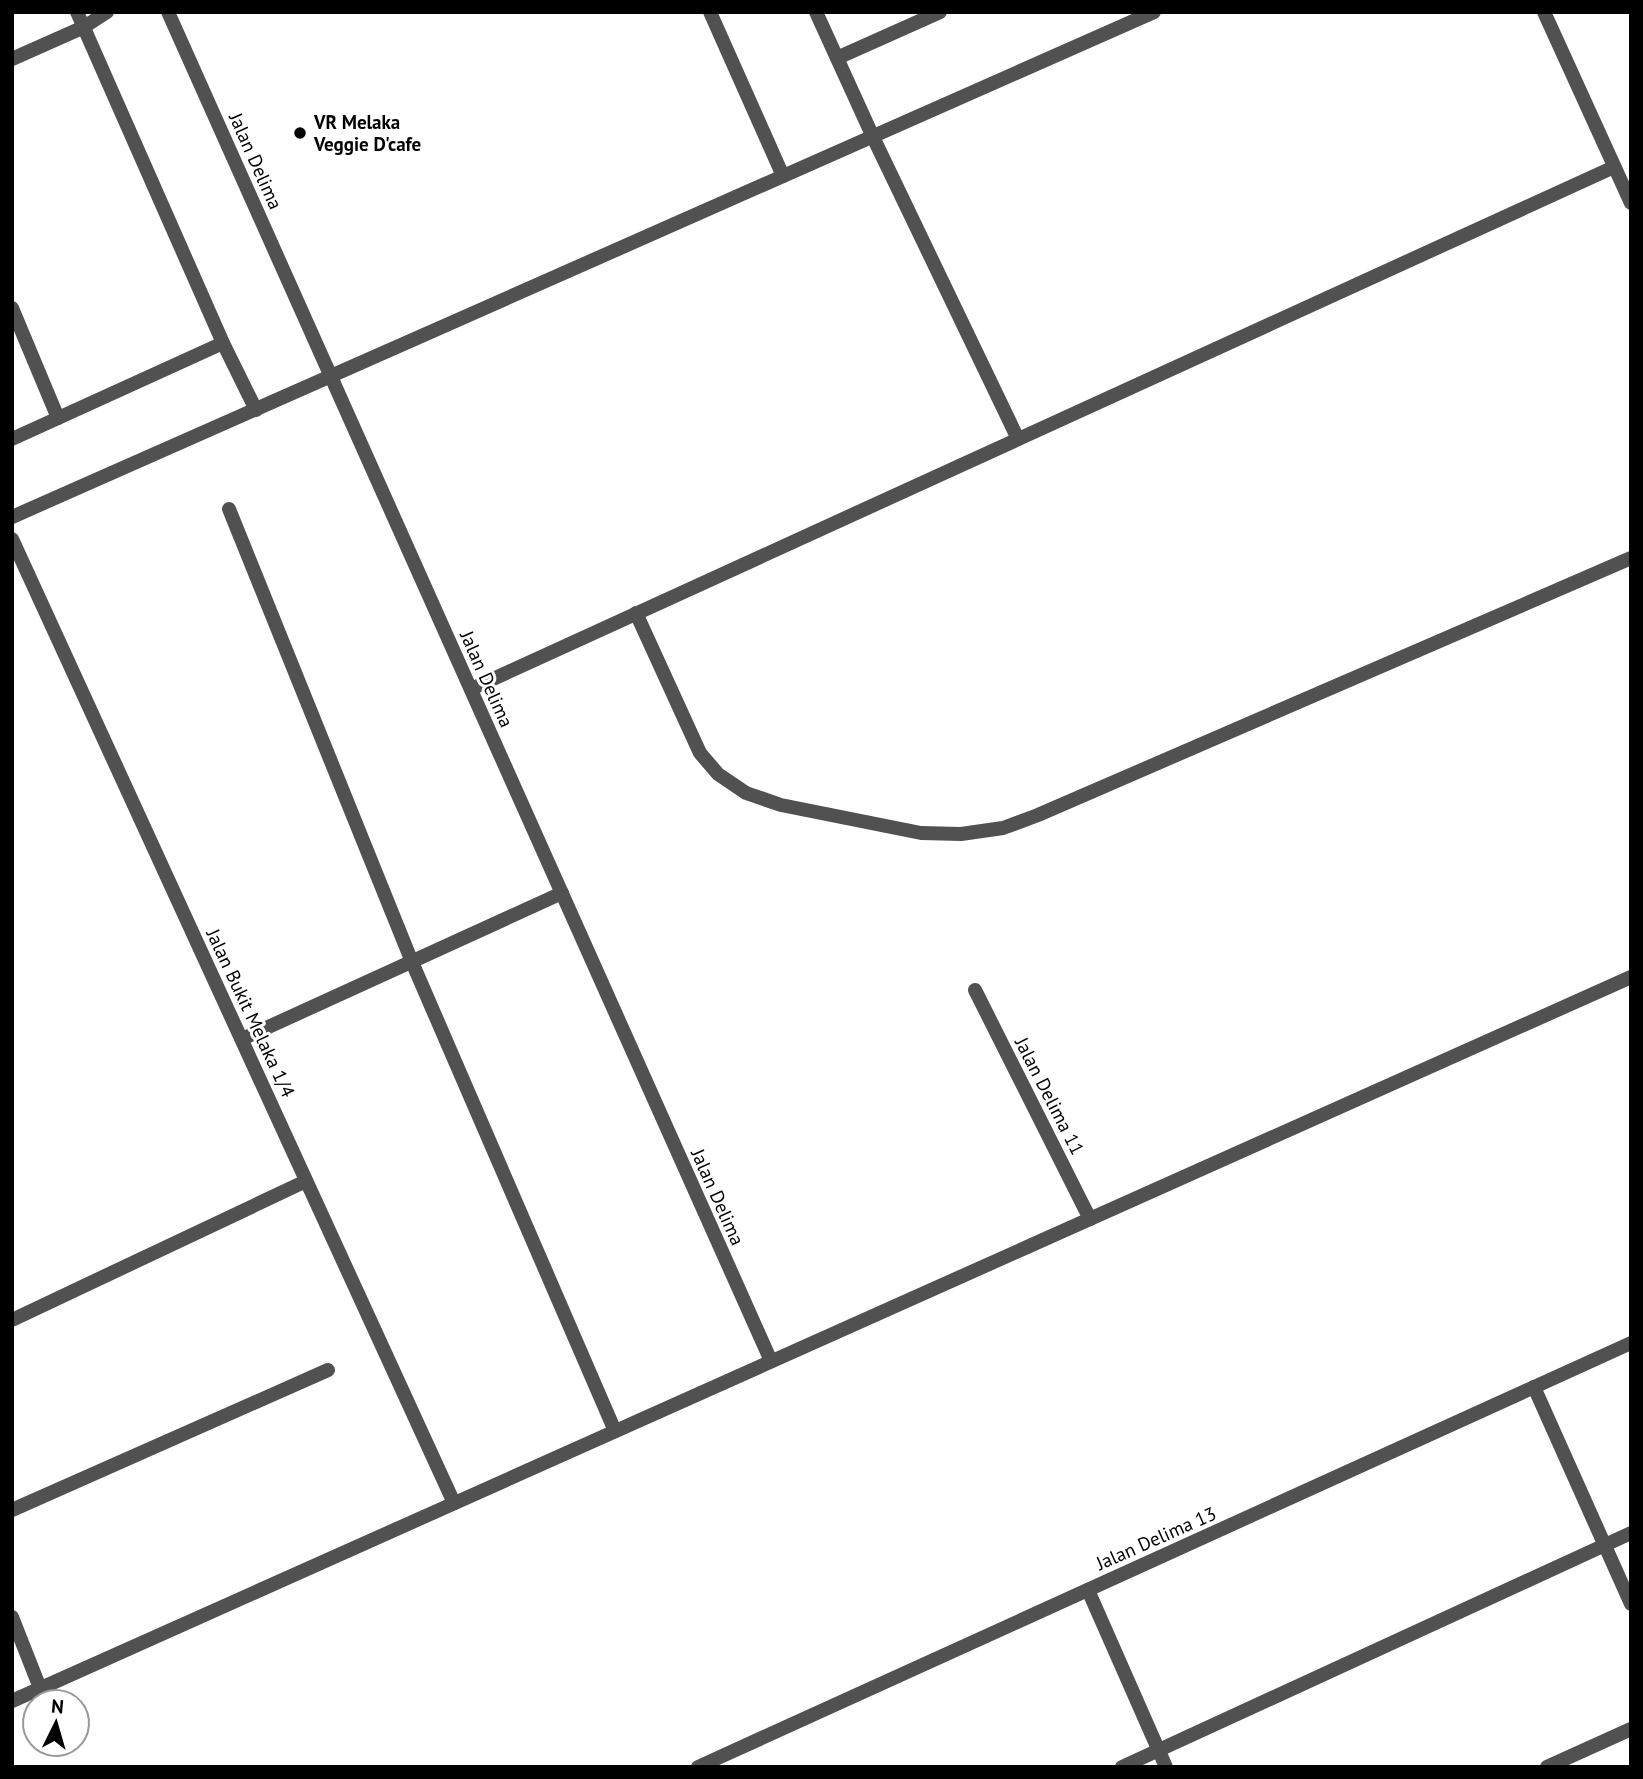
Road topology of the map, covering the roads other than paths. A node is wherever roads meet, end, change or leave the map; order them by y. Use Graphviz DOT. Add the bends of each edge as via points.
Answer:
graph roads {
  1 [pos="78,12"];
  2 [pos="107,12"];
  3 [pos="168,12"];
  4 [pos="710,12"];
  5 [pos="816,12"];
  6 [pos="940,12"];
  7 [pos="1154,12"];
  8 [pos="1544,12"];
  9 [pos="84,27"];
  10 [pos="837,58"];
  11 [pos="12,59"];
  12 [pos="873,136"];
  13 [pos="1614,167"];
  14 [pos="783,176"];
  15 [pos="1631,204"];
  16 [pos="12,307"];
  17 [pos="223,343"];
  18 [pos="331,376"];
  19 [pos="256,410"];
  20 [pos="58,418"];
  21 [pos="12,439"];
  22 [pos="1018,439"];
  23 [pos="229,509"];
  24 [pos="12,517"];
  25 [pos="12,539"];
  26 [pos="1631,558"];
  27 [pos="636,613"];
  28 [pos="471,689"];
  29 [pos="562,893"];
  30 [pos="412,962"];
  31 [pos="1631,977"];
  32 [pos="975,990"];
  33 [pos="242,1040"];
  34 [pos="306,1181"];
  35 [pos="1090,1219"];
  36 [pos="12,1320"];
  37 [pos="1631,1343"];
  38 [pos="771,1361"];
  39 [pos="328,1370"];
  40 [pos="1534,1387"];
  41 [pos="615,1432"];
  42 [pos="454,1503"];
  43 [pos="12,1510"];
  44 [pos="1631,1534"];
  45 [pos="1605,1545"];
  46 [pos="1088,1590"];
  47 [pos="1631,1604"];
  48 [pos="12,1618"];
  49 [pos="40,1688"];
  50 [pos="1631,1729"];
  51 [pos="1158,1750"];
  52 [pos="698,1767"];
  53 [pos="1122,1767"];
  54 [pos="1166,1767"];
  55 [pos="1547,1767"];
  1 -- 9 [label="street"];
  2 -- 9 [label="street"];
  3 -- 18 [label="street, Jalan Delima"];
  4 -- 14 [label="street"];
  5 -- 10 [label="street"];
  6 -- 10 [label="street"];
  7 -- 12 [label="street"];
  8 -- 13 [label="street"];
  9 -- 11 [label="street"];
  9 -- 17 [label="street"];
  10 -- 12 [label="street"];
  12 -- 14 [label="street"];
  12 -- 22 [label="street"];
  13 -- 15 [label="street"];
  13 -- 22 [label="street"];
  14 -- 18 [label="street"];
  16 -- 20 [label="street"];
  17 -- 19 [label="street"];
  17 -- 20 [label="street"];
  18 -- 19 [label="street"];
  18 -- 28 [label="street, Jalan Delima"];
  19 -- 24 [label="street"];
  20 -- 21 [label="street"];
  22 -- 27 [label="street"];
  23 -- 30 [label="street"];
  25 -- 33 [label="street, Jalan Bukit Melaka 1/4"];
  26 -- 27 [label="street" via="1038,815 1003,828 961,834 922,834 781,805 746,793 718,774 700,752"];
  27 -- 28 [label="street"];
  28 -- 29 [label="street, Jalan Delima"];
  29 -- 30 [label="street"];
  29 -- 38 [label="street, Jalan Delima"];
  30 -- 33 [label="street"];
  30 -- 41 [label="street"];
  31 -- 35 [label="street"];
  32 -- 35 [label="street, Jalan Delima 11"];
  33 -- 34 [label="street, Jalan Bukit Melaka 1/4"];
  34 -- 36 [label="street"];
  34 -- 42 [label="street, Jalan Bukit Melaka 1/4"];
  35 -- 38 [label="street"];
  37 -- 40 [label="street, Jalan Delima 13"];
  38 -- 41 [label="street"];
  39 -- 43 [label="street"];
  40 -- 45 [label="street"];
  40 -- 46 [label="street, Jalan Delima 13"];
  41 -- 42 [label="street"];
  42 -- 49 [label="street"];
  44 -- 45 [label="street"];
  45 -- 47 [label="street"];
  45 -- 51 [label="street"];
  46 -- 51 [label="street"];
  46 -- 52 [label="street, Jalan Delima 13"];
  48 -- 49 [label="street"];
  50 -- 55 [label="street"];
  51 -- 53 [label="street"];
  51 -- 54 [label="street"];
}
